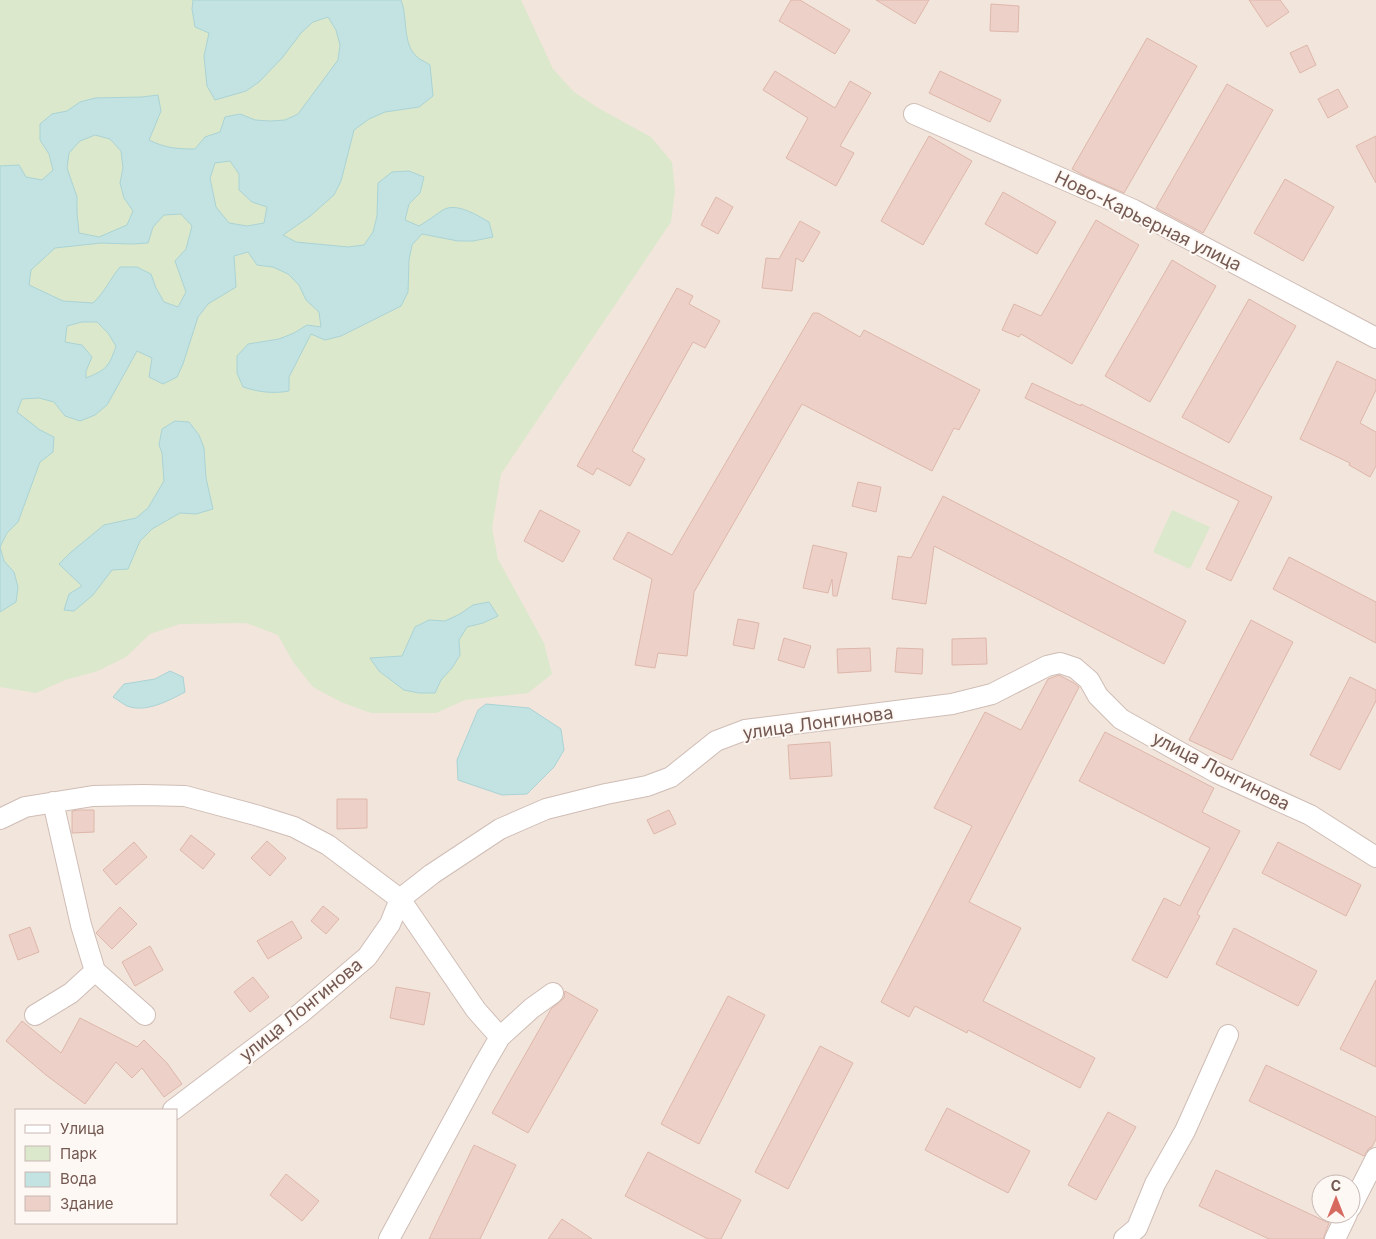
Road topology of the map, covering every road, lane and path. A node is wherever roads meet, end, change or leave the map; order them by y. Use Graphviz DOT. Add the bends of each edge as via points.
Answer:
graph roads {
  1 [pos="914,114"];
  2 [pos="1376,338"];
  3 [pos="53,802"];
  4 [pos="0,819"];
  5 [pos="1376,857"];
  6 [pos="400,899"];
  7 [pos="94,971"];
  8 [pos="553,993"];
  9 [pos="35,1015"];
  10 [pos="145,1015"];
  11 [pos="1228,1035"];
  12 [pos="500,1037"];
  13 [pos="174,1109"];
  14 [pos="1376,1158"];
  15 [pos="1361,1187"];
  16 [pos="1343,1224"];
  17 [pos="389,1239"];
  18 [pos="1124,1239"];
  19 [pos="1335,1239"];
  1 -- 2 [label="street, Ново-Карьерная улица" via="1134,210"];
  3 -- 4 [label="street" via="25,807"];
  3 -- 6 [label="street" via="93,796 185,796 259,816 328,845"];
  3 -- 7 [label="street"];
  5 -- 6 [label="street, улица Лонгинова" via="1310,815 1217,773 1121,719 1098,696 1089,680 1075,668 1060,663 1047,666 992,694 952,704 745,730 716,741 671,777 647,786 546,809 500,829"];
  6 -- 12 [label="street" via="476,1010"];
  6 -- 13 [label="street, улица Лонгинова" via="390,924 367,957 301,1013"];
  7 -- 9 [label="street" via="70,993"];
  7 -- 10 [label="street"];
  8 -- 12 [label="street"];
  11 -- 18 [label="street" via="1137,1228"];
  12 -- 17 [label="street"];
  14 -- 15 [label="street"];
  16 -- 19 [label="street"];
}
